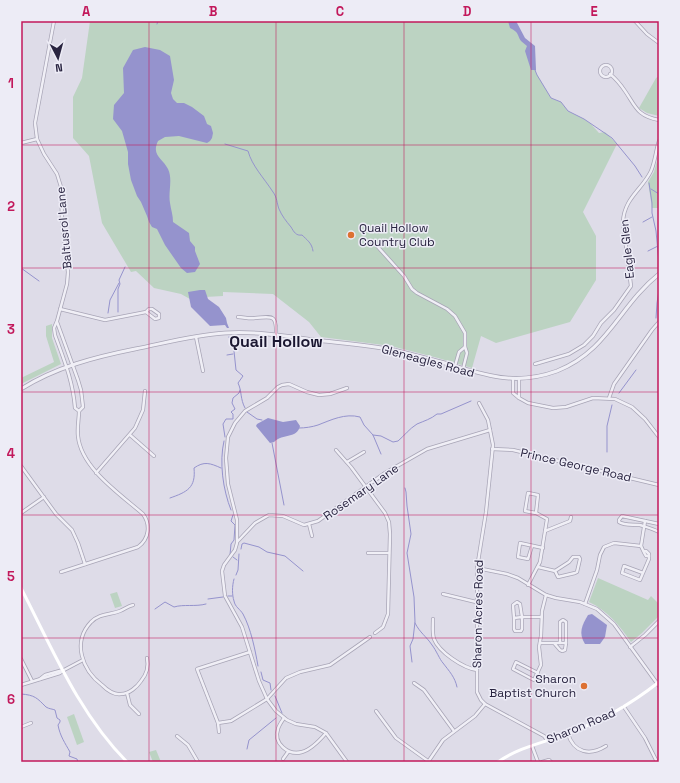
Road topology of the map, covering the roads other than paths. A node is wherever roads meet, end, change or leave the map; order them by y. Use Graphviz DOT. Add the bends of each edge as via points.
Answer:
graph roads {
  1 [pos="54,21"];
  2 [pos="635,21"];
  3 [pos="659,43"];
  4 [pos="610,74"];
  5 [pos="659,120"];
  6 [pos="36,139"];
  7 [pos="659,141"];
  8 [pos="21,143"];
  9 [pos="377,246"];
  10 [pos="659,274"];
  11 [pos="60,309"];
  12 [pos="146,312"];
  13 [pos="238,317"];
  14 [pos="57,321"];
  15 [pos="659,322"];
  16 [pos="276,335"];
  17 [pos="196,337"];
  18 [pos="465,347"];
  19 [pos="535,364"];
  20 [pos="73,365"];
  21 [pos="455,366"];
  22 [pos="66,367"];
  23 [pos="463,369"];
  24 [pos="203,371"];
  25 [pos="513,379"];
  26 [pos="519,379"];
  27 [pos="347,388"];
  28 [pos="21,389"];
  29 [pos="145,391"];
  30 [pos="519,398"];
  31 [pos="609,398"];
  32 [pos="479,404"];
  33 [pos="79,411"];
  34 [pos="490,430"];
  35 [pos="130,435"];
  36 [pos="659,437"];
  37 [pos="492,448"];
  38 [pos="336,450"];
  39 [pos="364,452"];
  40 [pos="154,456"];
  41 [pos="347,462"];
  42 [pos="21,466"];
  43 [pos="96,473"];
  44 [pos="659,485"];
  45 [pos="366,487"];
  46 [pos="44,497"];
  47 [pos="21,513"];
  48 [pos="536,513"];
  49 [pos="571,517"];
  50 [pos="645,521"];
  51 [pos="310,524"];
  52 [pos="659,524"];
  53 [pos="644,527"];
  54 [pos="546,531"];
  55 [pos="659,532"];
  56 [pos="312,536"];
  57 [pos="237,541"];
  58 [pos="532,546"];
  59 [pos="641,546"];
  60 [pos="543,548"];
  61 [pos="368,553"];
  62 [pos="389,553"];
  63 [pos="85,564"];
  64 [pos="538,567"];
  65 [pos="477,568"];
  66 [pos="555,571"];
  67 [pos="60,572"];
  68 [pos="643,572"];
  69 [pos="528,585"];
  70 [pos="21,588"];
  71 [pos="443,594"];
  72 [pos="546,595"];
  73 [pos="476,602"];
  74 [pos="585,604"];
  75 [pos="133,605"];
  76 [pos="522,617"];
  77 [pos="541,617"];
  78 [pos="514,618"];
  79 [pos="433,620"];
  80 [pos="659,620"];
  81 [pos="375,633"];
  82 [pos="370,637"];
  83 [pos="540,643"];
  84 [pos="554,643"];
  85 [pos="560,643"];
  86 [pos="566,643"];
  87 [pos="630,646"];
  88 [pos="250,652"];
  89 [pos="147,658"];
  90 [pos="21,659"];
  91 [pos="83,660"];
  92 [pos="64,670"];
  93 [pos="477,670"];
  94 [pos="538,672"];
  95 [pos="32,681"];
  96 [pos="414,683"];
  97 [pos="658,683"];
  98 [pos="21,685"];
  99 [pos="127,693"];
  100 [pos="267,699"];
  101 [pos="485,704"];
  102 [pos="624,707"];
  103 [pos="376,711"];
  104 [pos="139,714"];
  105 [pos="284,718"];
  106 [pos="31,723"];
  107 [pos="218,723"];
  108 [pos="21,726"];
  109 [pos="454,731"];
  110 [pos="219,732"];
  111 [pos="326,733"];
  112 [pos="568,734"];
  113 [pos="177,736"];
  114 [pos="547,740"];
  115 [pos="532,746"];
  116 [pos="606,746"];
  117 [pos="288,752"];
  118 [pos="283,759"];
  119 [pos="428,761"];
  120 [pos="127,762"];
  121 [pos="198,762"];
  122 [pos="346,762"];
  123 [pos="498,762"];
  124 [pos="538,762"];
  125 [pos="542,762"];
  126 [pos="551,762"];
  127 [pos="657,762"];
  1 -- 6 [label="street, Baltusrol Lane" via="35,122"];
  2 -- 3 [label="street"];
  4 -- 4 [label="street" via="612,70 609,66 601,67 602,76"];
  4 -- 5 [label="street" via="639,111"];
  6 -- 8 [label="street"];
  6 -- 11 [label="street, Baltusrol Lane" via="57,174 60,184 68,272"];
  7 -- 19 [label="street, Eagle Glen" via="651,170 623,212 631,286 584,345 569,354"];
  9 -- 18 [label="street" via="416,293 455,316 465,333"];
  10 -- 26 [label="street, Gleneagles Road" via="634,298 602,340 586,355 557,371"];
  11 -- 12 [label="street" via="105,320"];
  11 -- 14 [label="street, Baltusrol Lane"];
  12 -- 12 [label="street" via="155,319 160,316 152,308"];
  13 -- 16 [label="street" via="271,318 276,323"];
  14 -- 20 [label="street"];
  14 -- 22 [label="street, Baltusrol Lane" via="55,335"];
  15 -- 31 [label="street" via="614,384"];
  16 -- 17 [label="street, Gleneagles Road" via="226,333"];
  16 -- 21 [label="street, Gleneagles Road" via="387,349"];
  17 -- 20 [label="street, Gleneagles Road" via="94,358"];
  17 -- 24 [label="street"];
  18 -- 21 [label="street" via="459,352"];
  18 -- 23 [label="street"];
  20 -- 22 [label="street, Gleneagles Road"];
  20 -- 33 [label="street" via="81,390 83,407"];
  21 -- 23 [label="street, Gleneagles Road"];
  22 -- 28 [label="street, Gleneagles Road"];
  22 -- 33 [label="street, Baltusrol Lane" via="74,390 75,408"];
  23 -- 25 [label="street, Gleneagles Road" via="491,377"];
  25 -- 26 [label="street, Gleneagles Road"];
  25 -- 30 [label="street" via="513,393"];
  26 -- 30 [label="street"];
  27 -- 57 [label="street" via="319,395 293,385 282,385 267,398 245,411 235,423 228,437 226,458 228,484 237,520"];
  29 -- 35 [label="street" via="141,417"];
  30 -- 31 [label="street" via="528,403 553,408 566,407 588,399"];
  31 -- 36 [label="street" via="632,407"];
  32 -- 34 [label="street, Sharon Acres Road" via="488,420"];
  33 -- 43 [label="street" via="79,443 86,460"];
  34 -- 37 [label="street, Sharon Acres Road"];
  34 -- 45 [label="street, Rosemary Lane" via="427,449"];
  35 -- 40 [label="street"];
  35 -- 43 [label="street"];
  37 -- 44 [label="street, Prince George Road" via="513,450"];
  37 -- 65 [label="street, Sharon Acres Road"];
  38 -- 41 [label="street"];
  39 -- 41 [label="street"];
  41 -- 45 [label="street"];
  42 -- 46 [label="street"];
  43 -- 63 [label="street" via="143,514 148,532 138,547"];
  45 -- 51 [label="street, Rosemary Lane" via="320,520"];
  45 -- 62 [label="street" via="387,516 390,528"];
  46 -- 47 [label="street"];
  46 -- 63 [label="street" via="76,537"];
  48 -- 48 [label="street" via="525,512 528,493 538,495"];
  48 -- 54 [label="street" via="547,519"];
  49 -- 54 [label="street" via="570,521"];
  50 -- 52 [label="street"];
  50 -- 53 [label="street"];
  50 -- 53 [label="street" via="622,516 619,520 622,524"];
  51 -- 56 [label="street"];
  51 -- 57 [label="street, Rosemary Lane" via="300,524 283,516 269,515 255,523"];
  53 -- 55 [label="street"];
  53 -- 59 [label="street"];
  54 -- 60 [label="street"];
  57 -- 88 [label="street" via="234,552 222,569 224,588 226,600 242,627"];
  58 -- 58 [label="street" via="520,544 518,557 528,559"];
  58 -- 60 [label="street"];
  59 -- 68 [label="street" via="646,556 649,556"];
  59 -- 74 [label="street" via="614,543 604,547"];
  60 -- 64 [label="street"];
  61 -- 62 [label="street"];
  62 -- 81 [label="street" via="387,617 383,627"];
  63 -- 67 [label="street"];
  64 -- 66 [label="street"];
  64 -- 69 [label="street"];
  65 -- 69 [label="street" via="507,574"];
  65 -- 73 [label="street, Sharon Acres Road"];
  66 -- 66 [label="street" via="569,562 573,556 579,557 577,572 558,577"];
  68 -- 68 [label="street" via="640,580 622,573 624,566"];
  69 -- 72 [label="street"];
  70 -- 92 [label="main road"];
  71 -- 73 [label="street"];
  72 -- 74 [label="street"];
  72 -- 77 [label="street"];
  73 -- 93 [label="street, Sharon Acres Road"];
  74 -- 87 [label="street" via="608,618"];
  75 -- 91 [label="street" via="120,611 103,614 92,621 81,640"];
  76 -- 77 [label="street"];
  76 -- 78 [label="street"];
  76 -- 78 [label="street" via="521,631 515,631"];
  76 -- 78 [label="street" via="520,604 517,602 513,605"];
  77 -- 83 [label="street"];
  79 -- 93 [label="street" via="433,636 437,646 464,667"];
  80 -- 87 [label="street" via="646,635"];
  82 -- 100 [label="street" via="330,665 286,678"];
  83 -- 84 [label="street"];
  83 -- 94 [label="street" via="541,665"];
  84 -- 85 [label="street"];
  84 -- 86 [label="street" via="562,651"];
  85 -- 86 [label="street"];
  85 -- 86 [label="street" via="560,622 563,620 566,622"];
  87 -- 97 [label="street"];
  88 -- 100 [label="street"];
  88 -- 107 [label="street" via="197,669"];
  89 -- 99 [label="street" via="148,667 145,675"];
  90 -- 95 [label="street"];
  91 -- 92 [label="street"];
  91 -- 99 [label="street" via="91,676 105,688 113,693"];
  92 -- 95 [label="street"];
  92 -- 120 [label="main road" via="89,715"];
  93 -- 101 [label="street, Sharon Acres Road" via="477,692"];
  94 -- 94 [label="street" via="534,680 513,669 516,662"];
  95 -- 98 [label="street"];
  96 -- 109 [label="street" via="424,690"];
  97 -- 102 [label="main road, Sharon Road"];
  99 -- 104 [label="street" via="130,705"];
  100 -- 105 [label="street"];
  100 -- 107 [label="street" via="231,721"];
  101 -- 109 [label="street" via="475,716"];
  101 -- 114 [label="street"];
  102 -- 112 [label="main road, Sharon Road"];
  102 -- 127 [label="street" via="645,738"];
  103 -- 119 [label="street" via="396,738"];
  105 -- 111 [label="street"];
  105 -- 117 [label="street" via="277,734 280,745"];
  106 -- 108 [label="street"];
  107 -- 110 [label="street"];
  109 -- 119 [label="street" via="439,744"];
  111 -- 117 [label="street" via="303,752"];
  111 -- 122 [label="street"];
  112 -- 114 [label="main road, Sharon Road"];
  112 -- 116 [label="street" via="577,748 584,751 591,752"];
  113 -- 121 [label="street" via="188,745"];
  114 -- 115 [label="main road, Sharon Road"];
  115 -- 123 [label="main road, Sharon Road"];
  115 -- 124 [label="street"];
  117 -- 118 [label="street"];
  125 -- 126 [label="street"];
}
